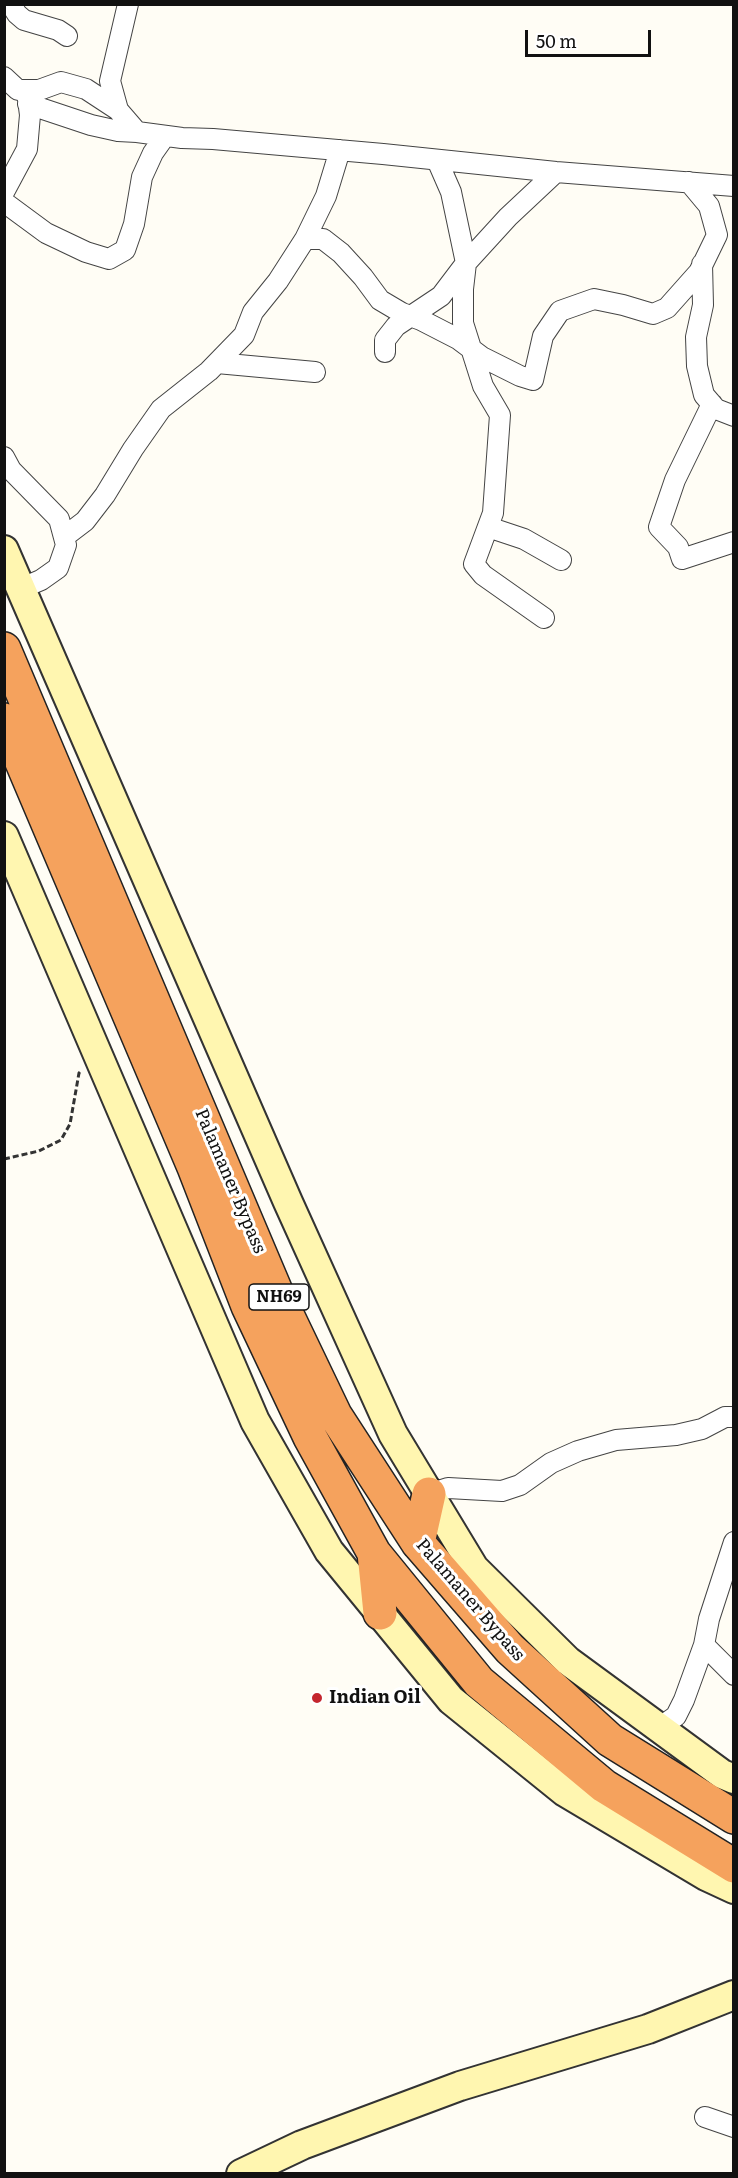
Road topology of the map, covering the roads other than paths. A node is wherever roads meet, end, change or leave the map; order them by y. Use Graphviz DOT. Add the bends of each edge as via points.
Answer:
graph roads {
  1 [pos="128,4"];
  2 [pos="10,11"];
  3 [pos="67,36"];
  4 [pos="4,77"];
  5 [pos="28,97"];
  6 [pos="118,110"];
  7 [pos="141,133"];
  8 [pos="160,143"];
  9 [pos="340,150"];
  10 [pos="437,160"];
  11 [pos="556,172"];
  12 [pos="689,182"];
  13 [pos="734,186"];
  14 [pos="4,192"];
  15 [pos="4,202"];
  16 [pos="305,239"];
  17 [pos="466,263"];
  18 [pos="702,264"];
  19 [pos="411,316"];
  20 [pos="472,350"];
  21 [pos="385,352"];
  22 [pos="217,363"];
  23 [pos="315,372"];
  24 [pos="712,404"];
  25 [pos="734,416"];
  26 [pos="4,457"];
  27 [pos="488,527"];
  28 [pos="64,537"];
  29 [pos="734,542"];
  30 [pos="4,550"];
  31 [pos="561,560"];
  32 [pos="22,588"];
  33 [pos="544,618"];
  34 [pos="4,649"];
  35 [pos="4,720"];
  36 [pos="4,836"];
  37 [pos="734,1417"];
  38 [pos="429,1494"];
  39 [pos="734,1542"];
  40 [pos="418,1543"];
  41 [pos="374,1553"];
  42 [pos="380,1613"];
  43 [pos="704,1645"];
  44 [pos="734,1675"];
  45 [pos="659,1728"];
  46 [pos="734,1779"];
  47 [pos="734,1817"];
  48 [pos="734,1866"];
  49 [pos="734,1890"];
  50 [pos="734,1995"];
  51 [pos="705,2117"];
  52 [pos="734,2127"];
  53 [pos="241,2174"];
  1 -- 6 [label="street" via="110,81"];
  2 -- 3 [label="street"];
  4 -- 5 [label="street"];
  5 -- 6 [label="street" via="61,82 86,89"];
  5 -- 7 [label="street" via="91,125"];
  5 -- 14 [label="street" via="27,148"];
  6 -- 7 [label="street"];
  7 -- 8 [label="street"];
  8 -- 9 [label="street"];
  8 -- 15 [label="street" via="142,177 125,250 109,259 46,233"];
  9 -- 10 [label="street"];
  9 -- 16 [label="street" via="326,196"];
  10 -- 11 [label="street"];
  10 -- 17 [label="street" via="451,192"];
  11 -- 12 [label="street"];
  11 -- 17 [label="street"];
  12 -- 13 [label="street"];
  12 -- 18 [label="street" via="709,206 717,235"];
  16 -- 19 [label="street" via="323,239 348,261 380,300"];
  16 -- 22 [label="street" via="253,312 243,335"];
  17 -- 19 [label="street" via="441,296"];
  17 -- 20 [label="street" via="463,323"];
  18 -- 20 [label="street" via="667,308 653,314 594,299 561,311 543,336 533,380"];
  18 -- 24 [label="street" via="703,305 696,337 697,366 704,395"];
  19 -- 20 [label="street"];
  19 -- 21 [label="street" via="385,340"];
  20 -- 27 [label="street" via="483,386 500,415 493,513"];
  22 -- 23 [label="street"];
  22 -- 28 [label="street" via="161,409 105,495 85,521"];
  24 -- 25 [label="street"];
  24 -- 29 [label="street" via="675,480 659,527 678,547 682,560"];
  26 -- 28 [label="street" via="11,470 59,519"];
  27 -- 31 [label="street" via="524,539"];
  27 -- 33 [label="street" via="474,564 483,575"];
  28 -- 32 [label="street" via="66,545 58,568"];
  30 -- 32 [label="street"];
  32 -- 38 [label="street" via="331,1297 393,1434"];
  34 -- 40 [label="highway, Palamaner Bypass / NH69" via="277,1294 335,1416"];
  35 -- 41 [label="highway, Palamaner Bypass / NH69" via="194,1167 248,1306 310,1437"];
  36 -- 42 [label="street" via="255,1421 329,1551"];
  37 -- 38 [label="street" via="676,1435 616,1440 578,1451 551,1463 520,1485 502,1491 448,1488"];
  38 -- 40 [label="highway"];
  38 -- 45 [label="street" via="474,1568 568,1661"];
  39 -- 43 [label="street"];
  40 -- 47 [label="highway, Palamaner Bypass / NH69" via="510,1649 610,1740"];
  41 -- 42 [label="highway"];
  41 -- 48 [label="highway, Palamaner Bypass / NH69" via="479,1682 604,1786"];
  42 -- 49 [label="street" via="451,1700 565,1792"];
  43 -- 44 [label="street"];
  43 -- 45 [label="street" via="676,1716"];
  45 -- 46 [label="street"];
  50 -- 53 [label="street" via="648,2029 460,2086 302,2145"];
  51 -- 52 [label="street"];
}
